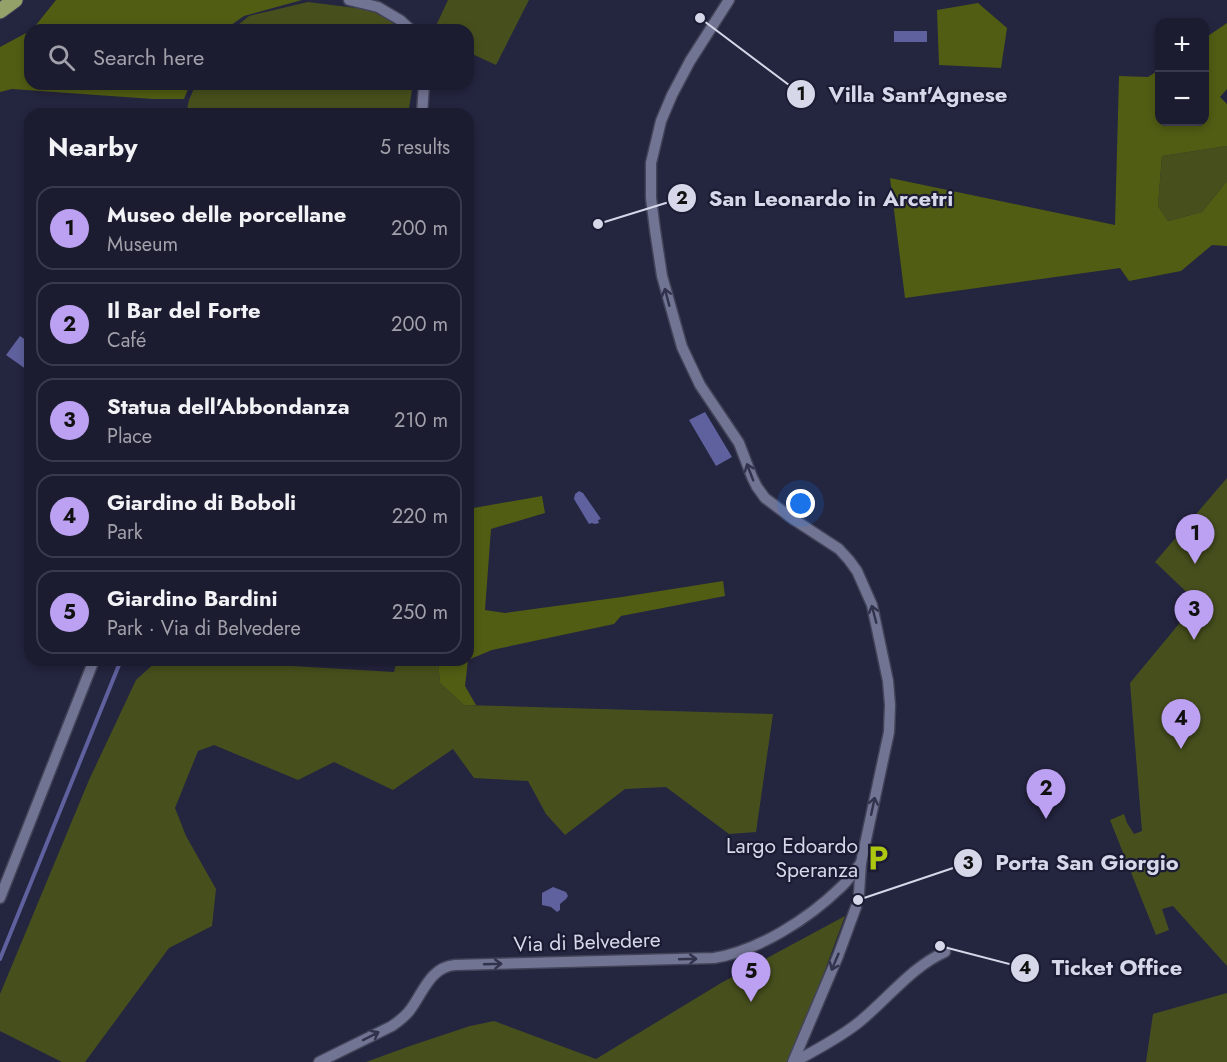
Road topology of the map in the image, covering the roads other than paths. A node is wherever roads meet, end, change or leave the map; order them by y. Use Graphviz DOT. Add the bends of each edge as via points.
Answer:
graph roads {
  1 [pos="15,0"];
  2 [pos="350,0"];
  3 [pos="729,0"];
  4 [pos="0,11"];
  5 [pos="404,24"];
  6 [pos="424,90"];
  7 [pos="422,108"];
  8 [pos="92,666"];
  9 [pos="861,863"];
  10 [pos="859,893"];
  11 [pos="0,898"];
  12 [pos="856,907"];
  13 [pos="945,952"];
  14 [pos="319,1062"];
  15 [pos="794,1062"];
  1 -- 4 [label="main road"];
  2 -- 5 [label="street" via="378,7"];
  9 -- 3 [label="street, one-way" via="889,732 888,681 872,605 849,560 765,498 757,487 739,443 689,364 660,265 651,198 651,163 661,121 690,61"];
  6 -- 7 [label="street"];
  8 -- 11 [label="street"];
  9 -- 10 [label="street"];
  14 -- 9 [label="street, Via di Belvedere, one-way" via="402,1019 432,976 443,968 724,957 803,918 842,887"];
  12 -- 15 [label="street, one-way"];
  13 -- 15 [label="street" via="902,982 857,1024"];
}
